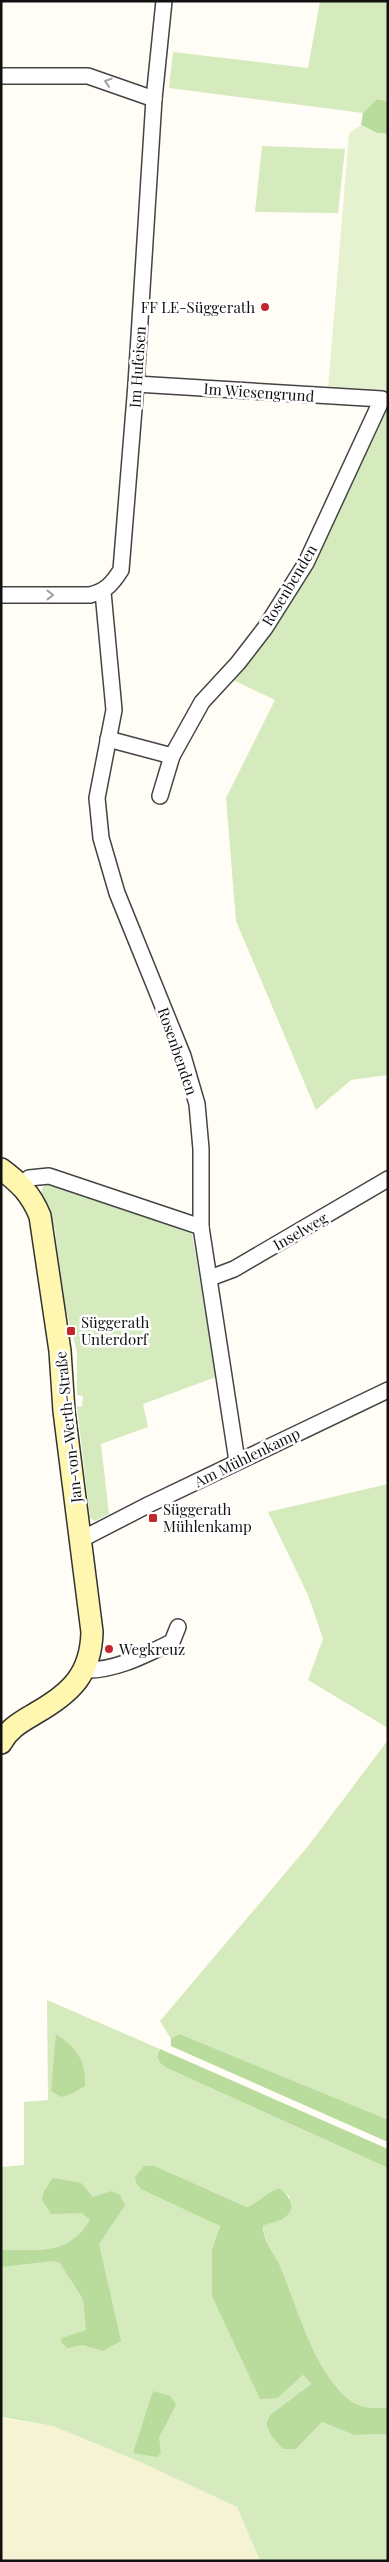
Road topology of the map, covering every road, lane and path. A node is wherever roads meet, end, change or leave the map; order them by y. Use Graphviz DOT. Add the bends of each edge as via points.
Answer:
graph roads {
  1 [pos="164,1"];
  2 [pos="1,76"];
  3 [pos="154,98"];
  4 [pos="136,384"];
  5 [pos="382,399"];
  6 [pos="102,592"];
  7 [pos="1,595"];
  8 [pos="108,739"];
  9 [pos="172,756"];
  10 [pos="160,796"];
  11 [pos="1,1169"];
  12 [pos="388,1180"];
  13 [pos="22,1184"];
  14 [pos="201,1227"];
  15 [pos="210,1278"];
  16 [pos="388,1390"];
  17 [pos="237,1461"];
  18 [pos="80,1540"];
  19 [pos="178,1627"];
  20 [pos="85,1670"];
  21 [pos="3,1735"];
  1 -- 3 [label="street, Im Hufeisen"];
  3 -- 2 [label="street, one-way" via="88,76"];
  3 -- 4 [label="street, Im Hufeisen"];
  4 -- 5 [label="street, Im Wiesengrund"];
  4 -- 6 [label="street, Im Hufeisen" via="121,570 113,584"];
  5 -- 9 [label="street, Rosenbenden" via="306,564 238,663 202,702"];
  7 -- 6 [label="street, one-way" via="90,595"];
  6 -- 8 [label="street, Rosenbenden" via="114,710"];
  8 -- 9 [label="street"];
  8 -- 14 [label="street, Rosenbenden" via="97,798 101,838 117,893 183,1056 197,1104 201,1149"];
  9 -- 10 [label="street, Rosenbenden"];
  11 -- 13 [label="main road, Jan-von-Werth-Straße"];
  12 -- 15 [label="street, Inselweg" via="234,1269"];
  13 -- 14 [label="street" via="29,1178 48,1176"];
  13 -- 18 [label="main road, Jan-von-Werth-Straße" via="33,1198 40,1216 60,1351"];
  14 -- 15 [label="street, Rosenbenden"];
  15 -- 17 [label="street, Rosenbenden"];
  16 -- 17 [label="street, Am Mühlenkamp"];
  17 -- 18 [label="street, Am Mühlenkamp"];
  18 -- 20 [label="main road, Jan-von-Werth-Straße" via="92,1632 92,1648"];
  19 -- 20 [label="street" via="172,1642 138,1658 99,1670"];
  20 -- 21 [label="main road, Jan-von-Werth-Straße" via="70,1689"];
}
